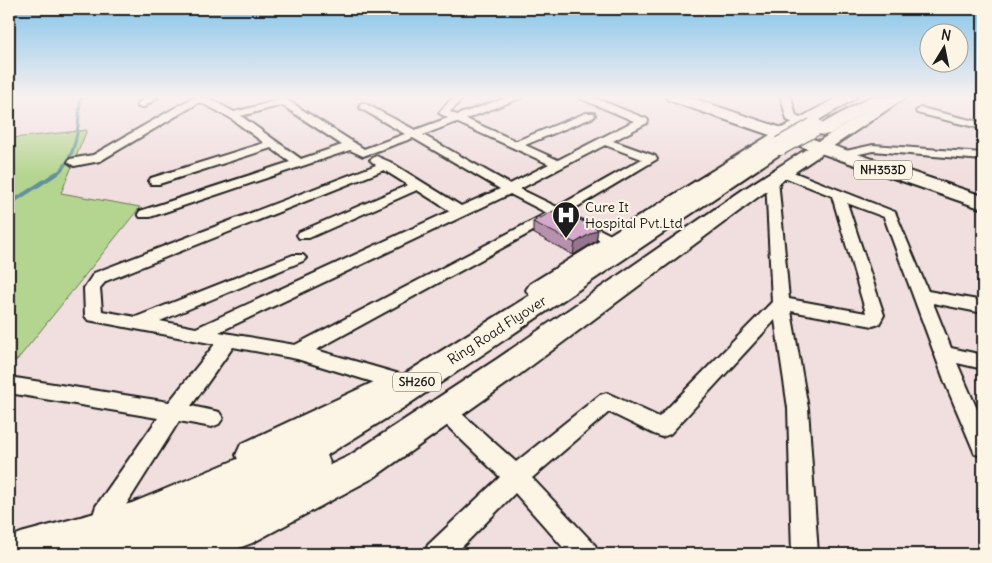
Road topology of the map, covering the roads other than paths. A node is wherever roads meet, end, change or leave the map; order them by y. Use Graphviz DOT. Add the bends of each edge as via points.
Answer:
graph roads {
  1 [pos="157,123"];
  2 [pos="244,123"];
  3 [pos="316,123"];
  4 [pos="395,123"];
  5 [pos="443,123"];
  6 [pos="465,123"];
  7 [pos="571,123"];
  8 [pos="639,123"];
  9 [pos="757,123"];
  10 [pos="789,123"];
  11 [pos="814,123"];
  12 [pos="819,123"];
  13 [pos="824,123"];
  14 [pos="841,123"];
  15 [pos="414,134"];
  16 [pos="796,136"];
  17 [pos="604,141"];
  18 [pos="271,144"];
  19 [pos="516,145"];
  20 [pos="351,146"];
  21 [pos="363,153"];
  22 [pos="983,157"];
  23 [pos="74,162"];
  24 [pos="299,163"];
  25 [pos="558,164"];
  26 [pos="386,165"];
  27 [pos="155,182"];
  28 [pos="418,185"];
  29 [pos="510,189"];
  30 [pos="838,194"];
  31 [pos="983,199"];
  32 [pos="983,203"];
  33 [pos="460,211"];
  34 [pos="557,213"];
  35 [pos="145,214"];
  36 [pos="304,235"];
  37 [pos="614,242"];
  38 [pos="298,258"];
  39 [pos="921,295"];
  40 [pos="781,303"];
  41 [pos="983,307"];
  42 [pos="138,324"];
  43 [pos="196,335"];
  44 [pos="228,341"];
  45 [pos="297,352"];
  46 [pos="944,353"];
  47 [pos="983,362"];
  48 [pos="396,381"];
  49 [pos="9,385"];
  50 [pos="445,410"];
  51 [pos="174,412"];
  52 [pos="212,418"];
  53 [pos="981,435"];
  54 [pos="516,477"];
  55 [pos="105,515"];
  56 [pos="9,541"];
  57 [pos="21,554"];
  58 [pos="100,554"];
  59 [pos="175,554"];
  60 [pos="437,554"];
  61 [pos="586,554"];
  62 [pos="805,554"];
  1 -- 23 [label="street" via="96,158"];
  2 -- 18 [label="street"];
  3 -- 20 [label="street"];
  4 -- 15 [label="street"];
  5 -- 15 [label="street"];
  6 -- 19 [label="street"];
  7 -- 19 [label="street"];
  8 -- 17 [label="street"];
  9 -- 16 [label="main road"];
  10 -- 16 [label="street"];
  11 -- 16 [label="main road"];
  12 -- 16 [label="highway, Ring Road Flyover / SH260"];
  13 -- 16 [label="highway, Ring Road Flyover / SH260"];
  14 -- 16 [label="main road"];
  15 -- 21 [label="street"];
  15 -- 29 [label="street"];
  16 -- 22 [label="street" via="873,148"];
  16 -- 30 [label="street"];
  16 -- 31 [label="highway, NH353D"];
  16 -- 32 [label="highway, NH353D"];
  16 -- 37 [label="main road"];
  16 -- 40 [label="street"];
  16 -- 50 [label="main road"];
  16 -- 57 [label="highway, Ring Road Flyover / SH260" via="391,398 313,444 133,523"];
  16 -- 58 [label="highway, Ring Road Flyover / SH260" via="484,360 339,450 187,525"];
  17 -- 25 [label="street"];
  17 -- 34 [label="street" via="651,159"];
  18 -- 24 [label="street"];
  18 -- 27 [label="street"];
  19 -- 25 [label="street"];
  20 -- 21 [label="street"];
  20 -- 24 [label="street"];
  21 -- 26 [label="street"];
  24 -- 35 [label="street"];
  25 -- 29 [label="street"];
  26 -- 28 [label="street"];
  26 -- 42 [label="street" via="100,277 92,288 94,316"];
  28 -- 33 [label="street"];
  28 -- 36 [label="street"];
  29 -- 33 [label="street"];
  29 -- 34 [label="street"];
  30 -- 39 [label="street" via="890,215"];
  30 -- 40 [label="street" via="875,314 873,320"];
  33 -- 43 [label="street"];
  34 -- 37 [label="street"];
  34 -- 45 [label="street"];
  37 -- 48 [label="main road"];
  38 -- 42 [label="street"];
  39 -- 41 [label="street"];
  39 -- 46 [label="street"];
  40 -- 54 [label="street" via="662,428 607,402"];
  40 -- 62 [label="street" via="798,408"];
  42 -- 43 [label="street"];
  43 -- 44 [label="street"];
  44 -- 45 [label="street"];
  44 -- 51 [label="street"];
  45 -- 48 [label="street"];
  46 -- 47 [label="street"];
  46 -- 53 [label="street"];
  48 -- 55 [label="main road" via="196,484"];
  49 -- 51 [label="street"];
  50 -- 54 [label="street"];
  50 -- 59 [label="main road" via="361,467 238,529"];
  51 -- 52 [label="street"];
  51 -- 55 [label="street"];
  54 -- 60 [label="street"];
  54 -- 61 [label="street"];
  55 -- 56 [label="main road"];
}
